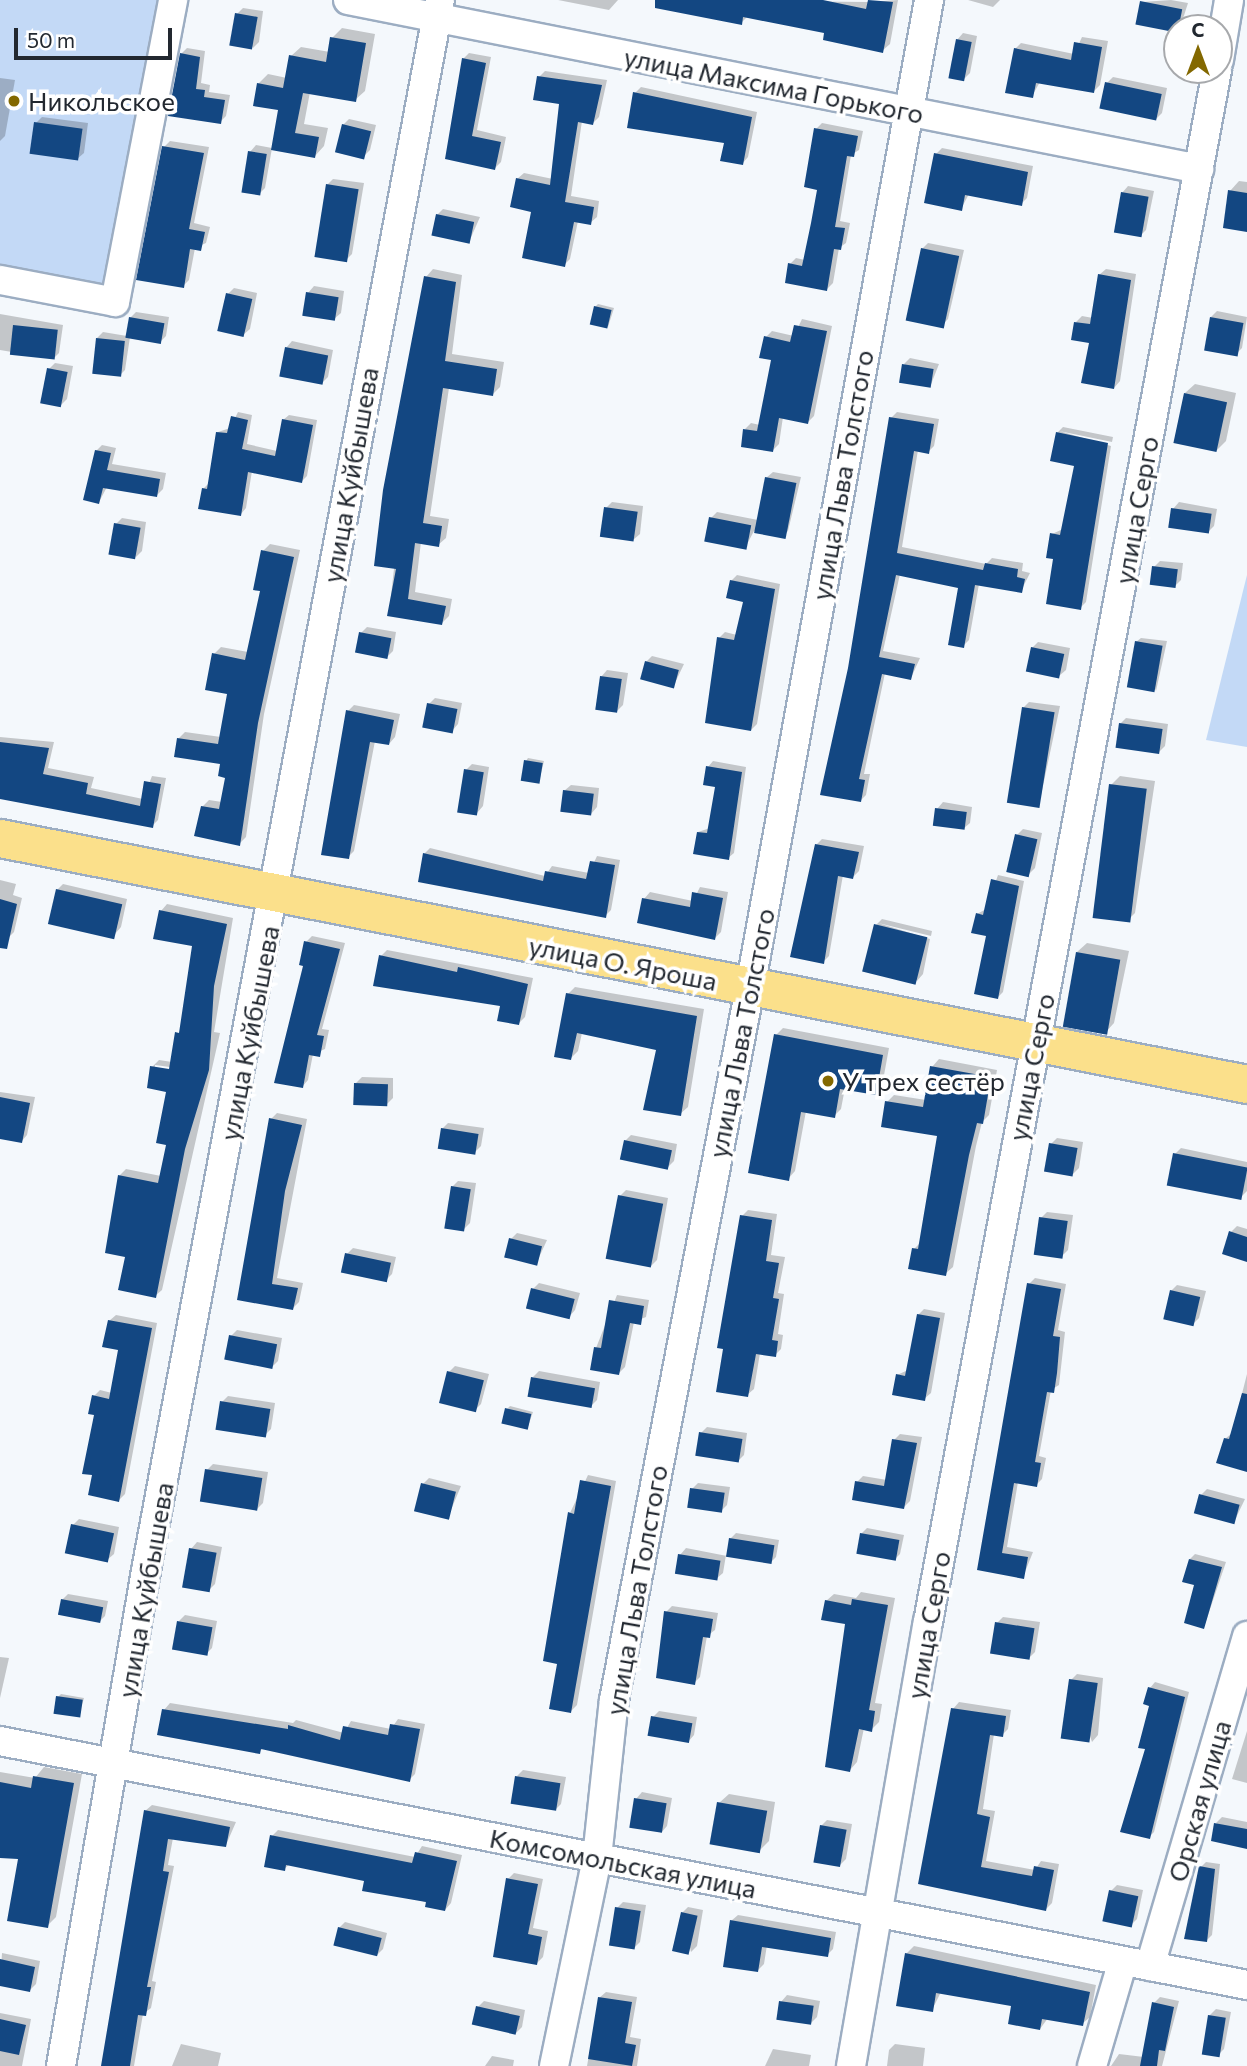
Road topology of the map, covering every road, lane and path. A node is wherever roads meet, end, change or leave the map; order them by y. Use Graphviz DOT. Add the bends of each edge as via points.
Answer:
graph roads {
  1 [pos="173,0"];
  2 [pos="348,0"];
  3 [pos="929,0"];
  4 [pos="438,9"];
  5 [pos="1214,84"];
  6 [pos="908,112"];
  7 [pos="1199,169"];
  8 [pos="0,280"];
  9 [pos="0,838"];
  10 [pos="275,893"];
  11 [pos="750,988"];
  12 [pos="1035,1045"];
  13 [pos="1247,1084"];
  14 [pos="1247,1636"];
  15 [pos="0,1741"];
  16 [pos="117,1763"];
  17 [pos="597,1858"];
  18 [pos="876,1913"];
  19 [pos="1123,1961"];
  20 [pos="1150,1966"];
  21 [pos="1247,1985"];
  22 [pos="61,2066"];
  23 [pos="554,2066"];
  24 [pos="851,2066"];
  25 [pos="1092,2066"];
  1 -- 8 [label="street" via="115,302"];
  2 -- 4 [label="street, улица Максима Горького"];
  3 -- 6 [label="street, улица Льва Толстого"];
  4 -- 6 [label="street, улица Максима Горького"];
  4 -- 10 [label="street, улица Куйбышева"];
  5 -- 7 [label="street, улица Серго"];
  6 -- 7 [label="street, улица Максима Горького"];
  6 -- 11 [label="street, улица Льва Толстого"];
  7 -- 12 [label="street, улица Серго"];
  9 -- 10 [label="main road, улица О. Яроша"];
  10 -- 11 [label="main road, улица О. Яроша"];
  10 -- 16 [label="street, улица Куйбышева" via="148,1565"];
  11 -- 12 [label="main road, улица О. Яроша"];
  11 -- 17 [label="street, улица Льва Толстого" via="614,1700"];
  12 -- 13 [label="main road, улица О. Яроша"];
  12 -- 18 [label="street, улица Серго"];
  14 -- 20 [label="street, Орская улица"];
  15 -- 16 [label="street, Комсомольская улица"];
  16 -- 17 [label="street, Комсомольская улица"];
  16 -- 22 [label="street, улица Куйбышева"];
  17 -- 18 [label="street, Комсомольская улица"];
  17 -- 23 [label="street, улица Льва Толстого"];
  18 -- 19 [label="street, Комсомольская улица"];
  18 -- 24 [label="street, улица Серго"];
  19 -- 20 [label="street, Комсомольская улица"];
  19 -- 25 [label="street"];
  20 -- 21 [label="street, Комсомольская улица"];
}
